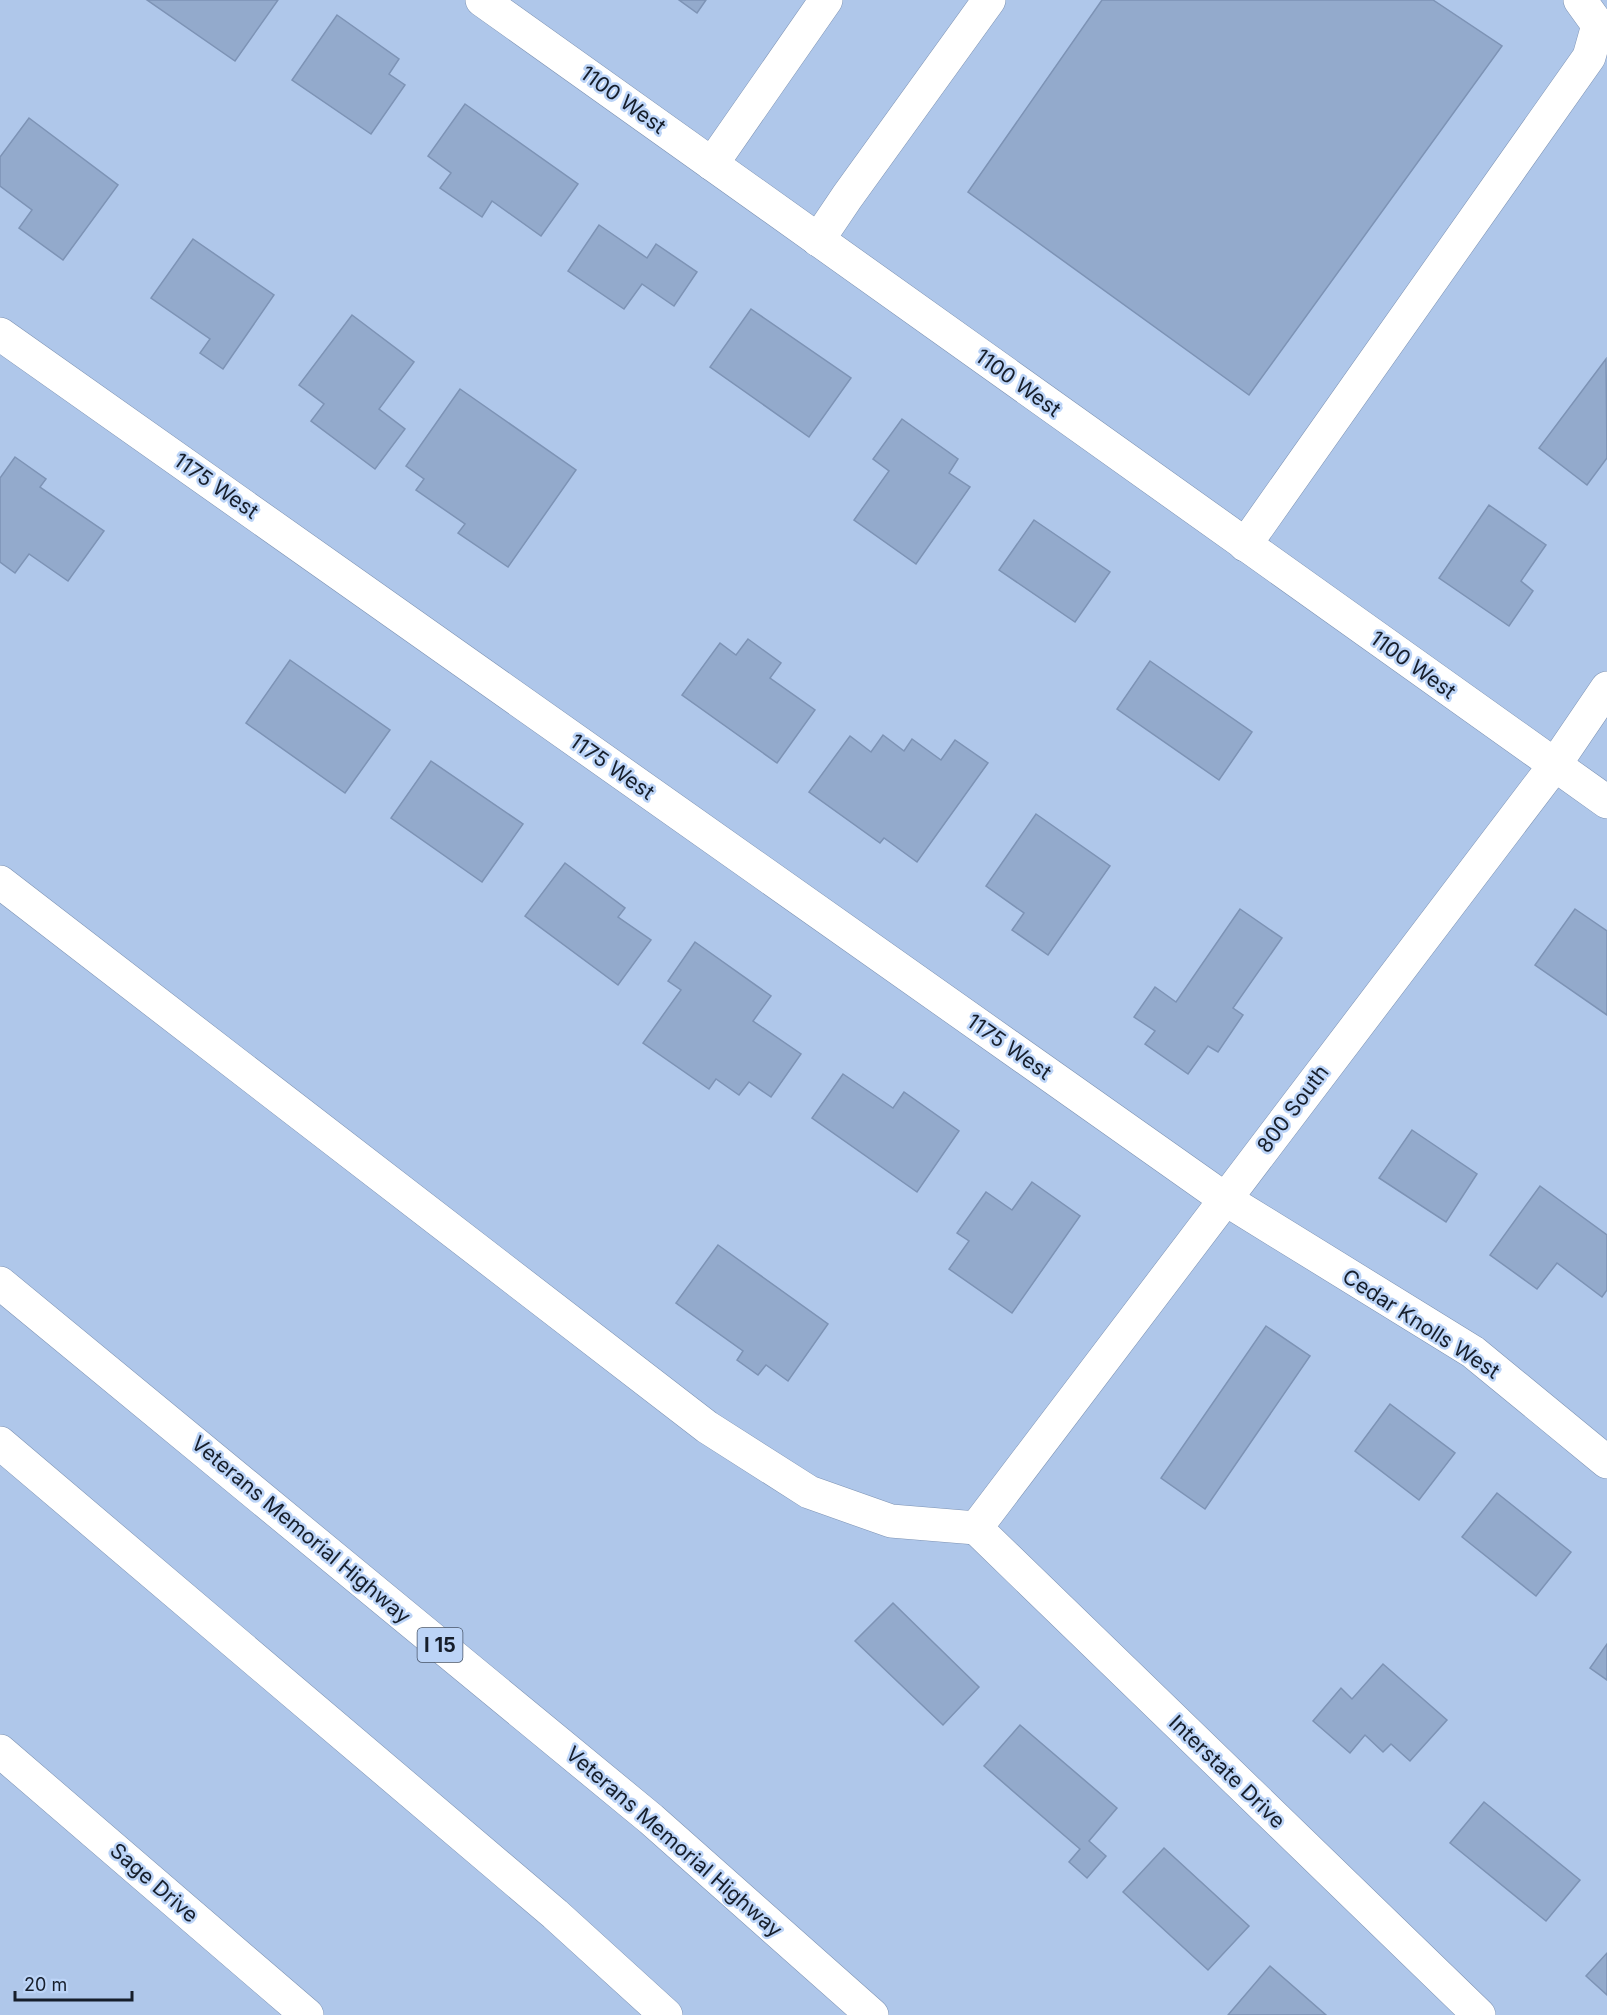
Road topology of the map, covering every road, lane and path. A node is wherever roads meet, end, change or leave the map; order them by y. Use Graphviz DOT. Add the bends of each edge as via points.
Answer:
graph roads {
  1 [pos="482,0"];
  2 [pos="826,0"];
  3 [pos="989,0"];
  4 [pos="1580,0"];
  5 [pos="712,164"];
  6 [pos="818,240"];
  7 [pos="0,334"];
  8 [pos="1245,545"];
  9 [pos="1607,688"];
  10 [pos="1554,765"];
  11 [pos="1607,802"];
  12 [pos="0,882"];
  13 [pos="1225,1199"];
  14 [pos="0,1283"];
  15 [pos="0,1443"];
  16 [pos="1607,1462"];
  17 [pos="976,1528"];
  18 [pos="0,1751"];
  19 [pos="308,2015"];
  20 [pos="666,2015"];
  21 [pos="872,2015"];
  22 [pos="1479,2015"];
  1 -- 5 [label="main road, 1100 West"];
  2 -- 5 [label="main road"];
  3 -- 6 [label="main road"];
  4 -- 8 [label="main road" via="1598,25 1589,57"];
  5 -- 6 [label="main road, 1100 West"];
  6 -- 8 [label="main road, 1100 West"];
  7 -- 13 [label="main road, 1175 West"];
  8 -- 10 [label="main road, 1100 West"];
  9 -- 10 [label="main road, 800 South"];
  10 -- 11 [label="main road, 1100 West"];
  10 -- 13 [label="main road, 800 South"];
  12 -- 17 [label="main road" via="707,1428 809,1492 891,1521"];
  13 -- 16 [label="main road, Cedar Knolls West" via="1473,1352"];
  13 -- 17 [label="main road, 800 South"];
  14 -- 21 [label="main road, Veterans Memorial Highway / I 15" via="651,1819"];
  15 -- 20 [label="main road" via="555,1914"];
  17 -- 22 [label="main road, Interstate Drive"];
  18 -- 19 [label="main road, Sage Drive"];
}
